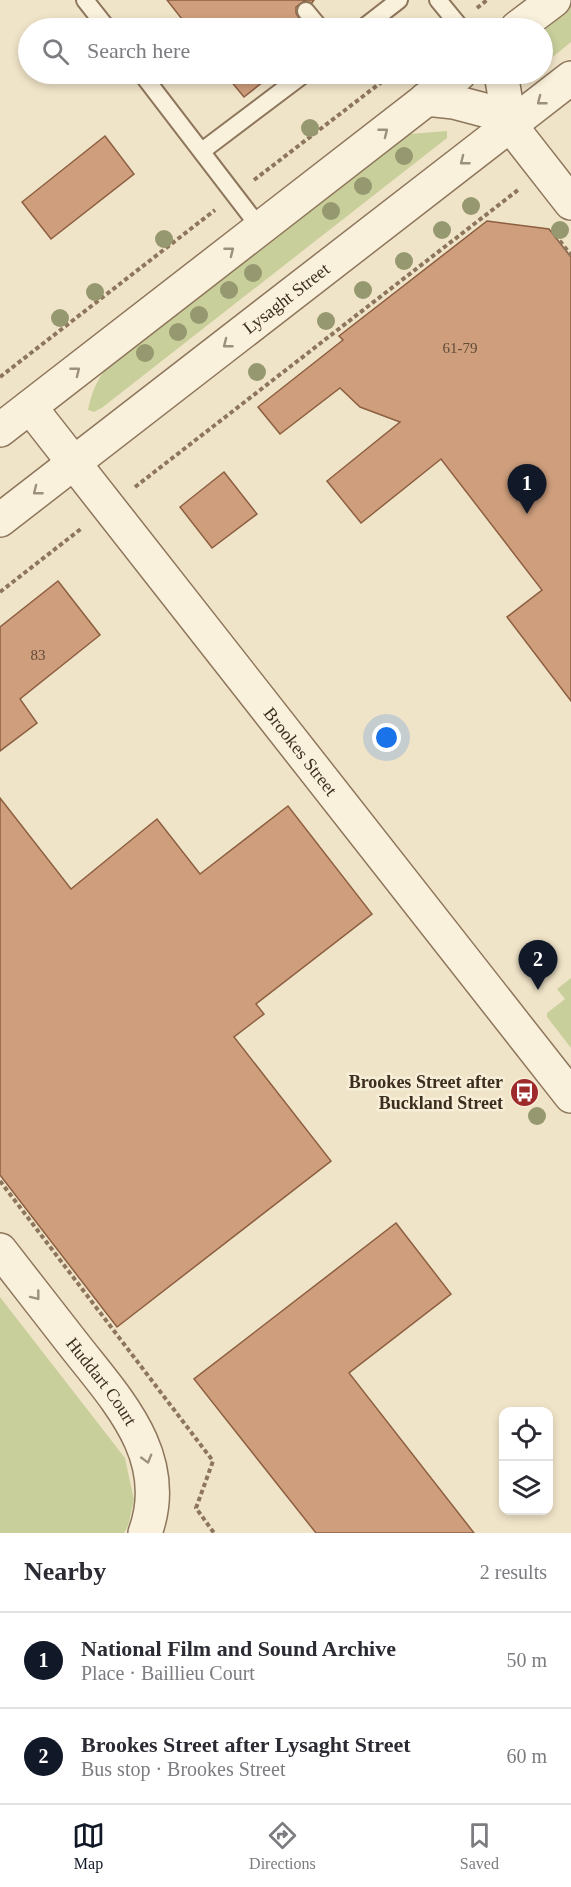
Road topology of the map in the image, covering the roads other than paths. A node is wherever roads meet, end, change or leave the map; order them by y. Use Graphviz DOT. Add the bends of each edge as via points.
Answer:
graph roads {
  1 [pos="85,0"];
  2 [pos="399,0"];
  3 [pos="438,0"];
  4 [pos="554,0"];
  5 [pos="306,11"];
  6 [pos="99,18"];
  7 [pos="312,18"];
  8 [pos="376,18"];
  9 [pos="453,18"];
  10 [pos="530,18"];
  11 [pos="571,78"];
  12 [pos="150,84"];
  13 [pos="291,84"];
  14 [pos="446,84"];
  15 [pos="503,84"];
  16 [pos="426,99"];
  17 [pos="510,125"];
  18 [pos="202,151"];
  19 [pos="571,203"];
  20 [pos="260,228"];
  21 [pos="30,407"];
  22 [pos="0,430"];
  23 [pos="74,463"];
  24 [pos="0,520"];
  25 [pos="571,1096"];
  26 [pos="0,1250"];
  27 [pos="145,1533"];
  1 -- 6 [label="lane"];
  2 -- 8 [label="lane"];
  3 -- 9 [label="lane"];
  4 -- 10 [label="street"];
  5 -- 7 [label="lane"];
  11 -- 17 [label="street, Lysaght Street, one-way"];
  12 -- 18 [label="lane"];
  13 -- 18 [label="lane"];
  14 -- 16 [label="street"];
  15 -- 17 [label="street"];
  16 -- 17 [label="street" via="489,111"];
  20 -- 16 [label="street, one-way"];
  17 -- 19 [label="street"];
  17 -- 23 [label="street, Lysaght Street, one-way"];
  18 -- 20 [label="lane"];
  21 -- 20 [label="street, one-way"];
  21 -- 22 [label="street"];
  21 -- 23 [label="street, Brookes Street"];
  23 -- 24 [label="street, Lysaght Street, one-way"];
  23 -- 25 [label="street, Brookes Street"];
  26 -- 27 [label="street, Huddart Court, one-way" via="122,1406 140,1437 149,1465 152,1495"];
}
